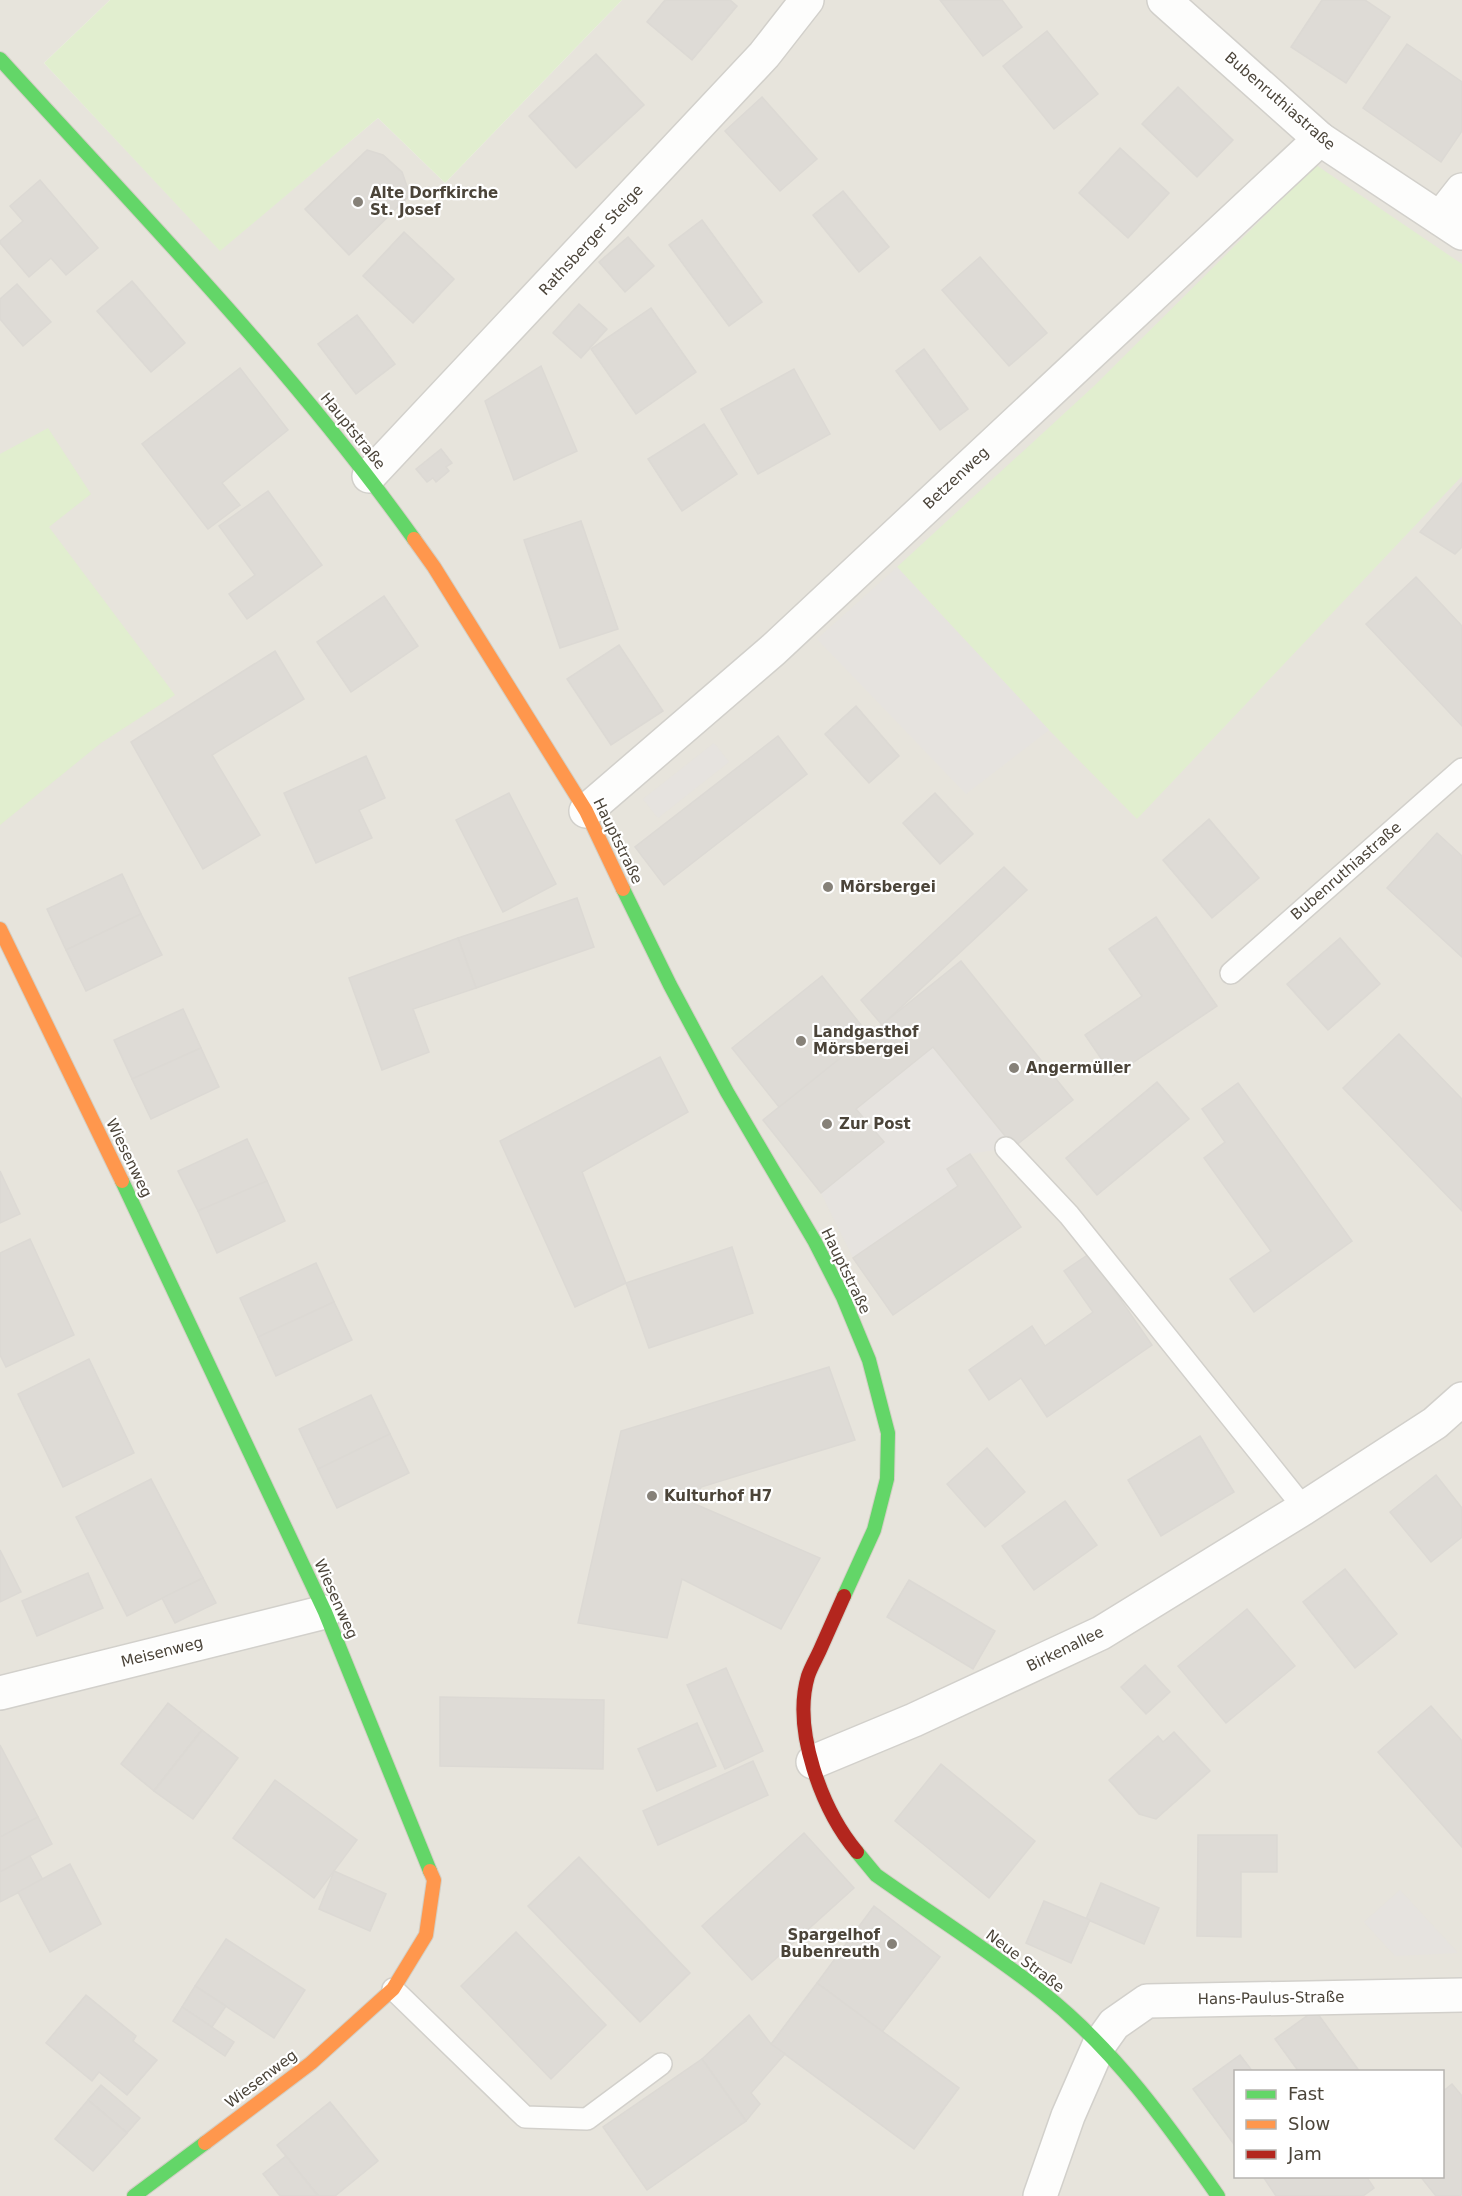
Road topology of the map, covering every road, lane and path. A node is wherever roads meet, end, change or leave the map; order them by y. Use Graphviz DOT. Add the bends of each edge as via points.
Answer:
graph roads {
  1 [pos="807,0"];
  2 [pos="1164,0"];
  3 [pos="0,59"];
  4 [pos="1320,139"];
  5 [pos="1462,190"];
  6 [pos="1451,225"];
  7 [pos="369,476"];
  8 [pos="1462,769"];
  9 [pos="586,811"];
  10 [pos="0,930"];
  11 [pos="1231,973"];
  12 [pos="1006,1149"];
  13 [pos="1462,1399"];
  14 [pos="1304,1508"];
  15 [pos="325,1612"];
  16 [pos="0,1693"];
  17 [pos="813,1762"];
  18 [pos="393,1989"];
  19 [pos="1462,1995"];
  20 [pos="1099,2045"];
  21 [pos="662,2064"];
  22 [pos="139,2194"];
  23 [pos="1040,2196"];
  24 [pos="1218,2196"];
  1 -- 7 [label="street, Rathsberger Steige" via="764,55"];
  2 -- 4 [label="street, Bubenruthiastraße"];
  3 -- 7 [label="street, Hauptstraße" via="216,293"];
  4 -- 6 [label="street, Bubenruthiastraße"];
  4 -- 9 [label="street, Betzenweg" via="773,650"];
  5 -- 6 [label="street"];
  7 -- 9 [label="street, Hauptstraße" via="434,567"];
  8 -- 11 [label="lane, Bubenruthiastraße"];
  9 -- 17 [label="street, Hauptstraße" via="670,985 843,1297 870,1360 888,1433 887,1479 874,1530 808,1676 804,1709 806,1739"];
  10 -- 15 [label="street, Wiesenweg"];
  12 -- 14 [label="lane" via="1069,1215"];
  13 -- 14 [label="street, Birkenallee" via="1435,1423"];
  14 -- 17 [label="street, Birkenallee" via="1101,1633"];
  15 -- 16 [label="street, Meisenweg"];
  15 -- 18 [label="street, Wiesenweg" via="434,1880 426,1935"];
  17 -- 20 [label="street, Neue Straße" via="824,1799 842,1834 876,1875 1044,1994"];
  18 -- 21 [label="lane" via="525,2117 587,2119"];
  18 -- 22 [label="street, Wiesenweg" via="311,2063"];
  19 -- 20 [label="street, Hans-Paulus-Straße" via="1148,2001 1114,2024"];
  20 -- 23 [label="street, Hans-Paulus-Straße" via="1068,2116"];
  20 -- 24 [label="street, Neue Straße" via="1174,2133"];
}
